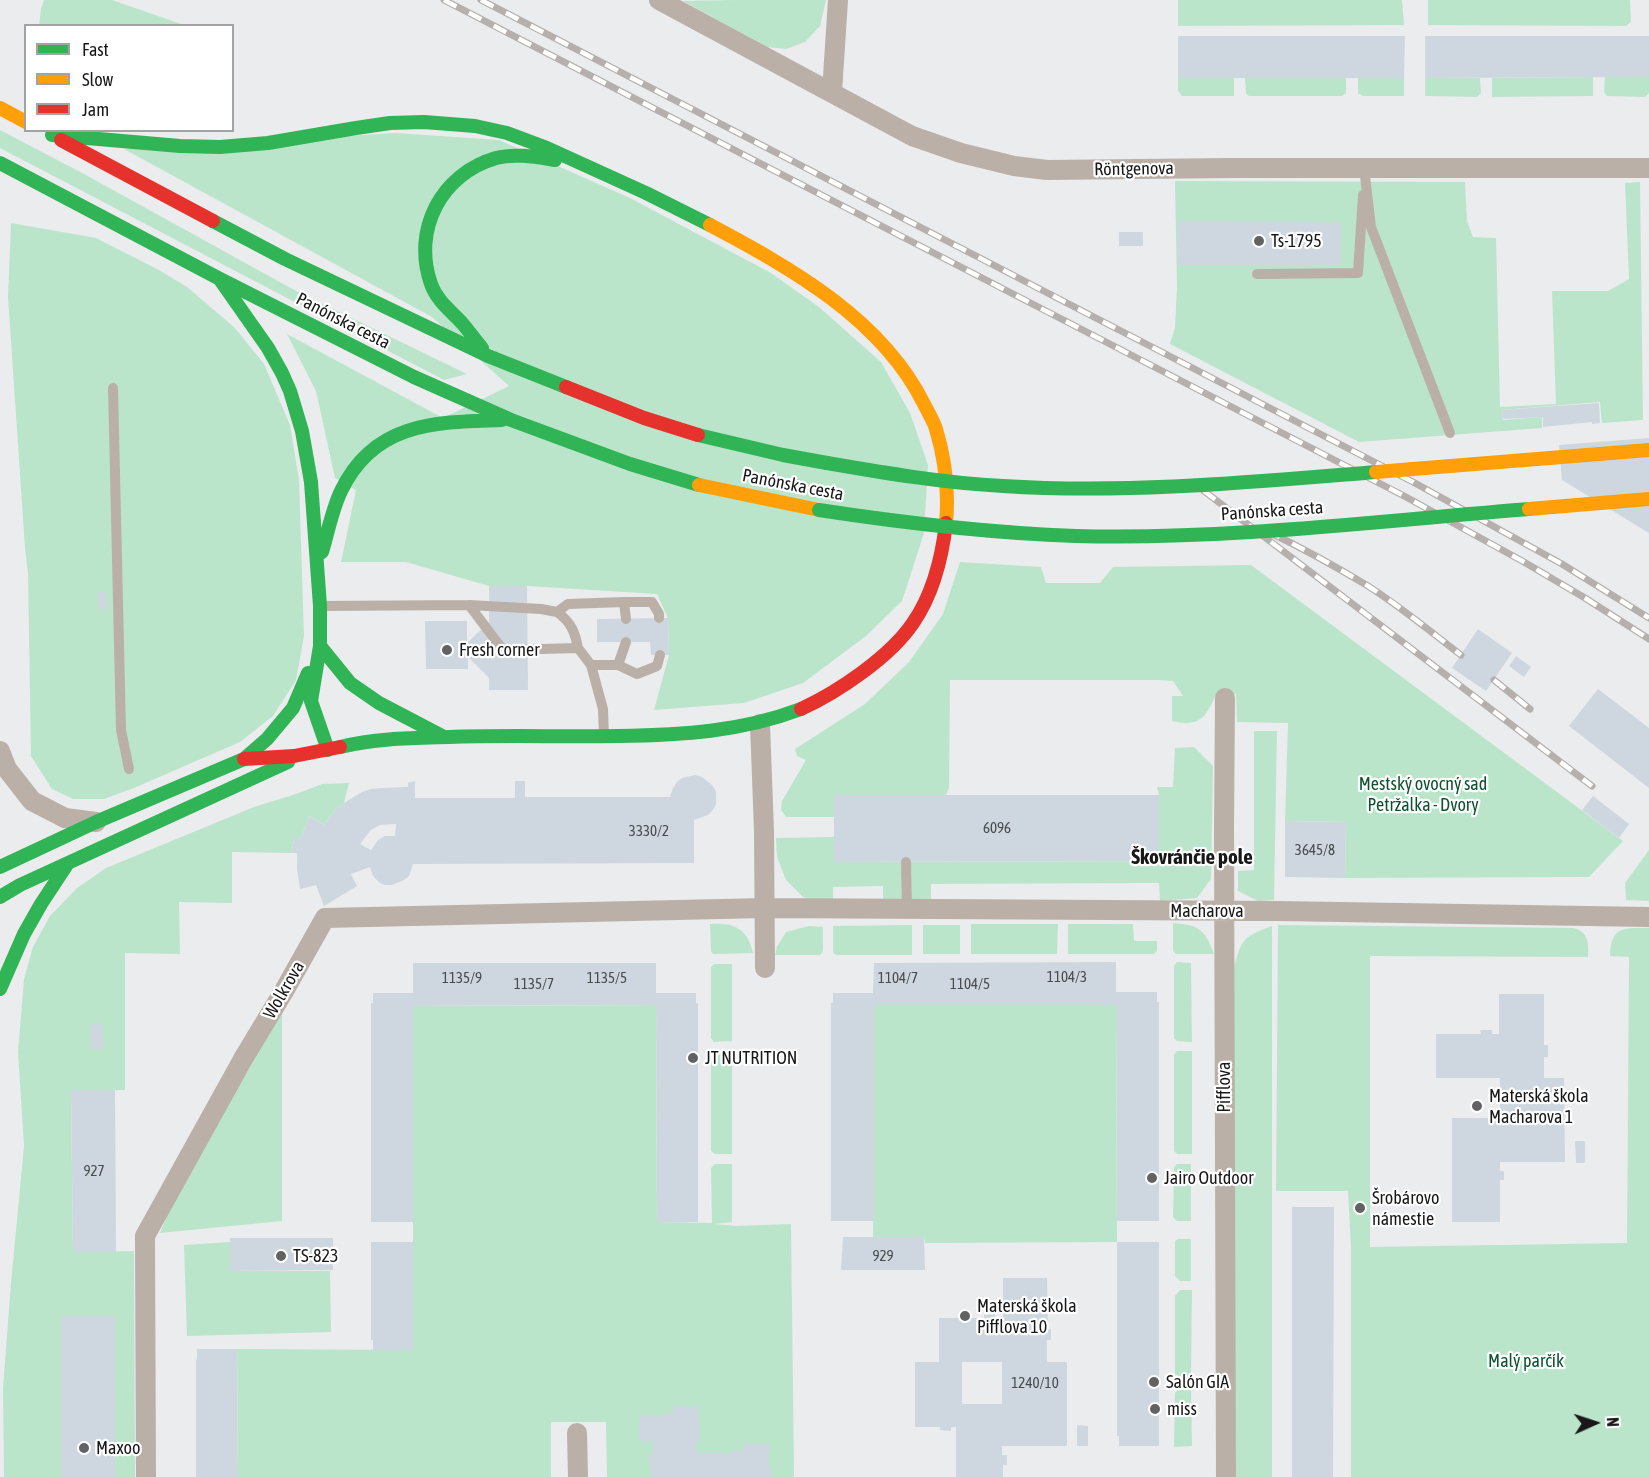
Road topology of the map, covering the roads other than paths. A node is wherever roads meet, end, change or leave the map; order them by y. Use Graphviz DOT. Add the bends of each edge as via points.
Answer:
graph roads {
  1 [pos="659,0"];
  2 [pos="838,0"];
  3 [pos="832,92"];
  4 [pos="0,108"];
  5 [pos="24,121"];
  6 [pos="47,133"];
  7 [pos="0,164"];
  8 [pos="586,165"];
  9 [pos="1364,168"];
  10 [pos="1649,168"];
  11 [pos="1257,274"];
  12 [pos="220,279"];
  13 [pos="488,356"];
  14 [pos="114,388"];
  15 [pos="511,420"];
  16 [pos="1450,433"];
  17 [pos="1649,450"];
  18 [pos="1649,499"];
  19 [pos="318,572"];
  20 [pos="624,602"];
  21 [pos="469,605"];
  22 [pos="320,606"];
  23 [pos="557,612"];
  24 [pos="659,618"];
  25 [pos="626,619"];
  26 [pos="626,642"];
  27 [pos="320,646"];
  28 [pos="578,648"];
  29 [pos="660,655"];
  30 [pos="591,665"];
  31 [pos="618,665"];
  32 [pos="331,683"];
  33 [pos="1225,698"];
  34 [pos="332,718"];
  35 [pos="760,724"];
  36 [pos="604,736"];
  37 [pos="444,737"];
  38 [pos="328,750"];
  39 [pos="0,752"];
  40 [pos="303,755"];
  41 [pos="244,759"];
  42 [pos="129,769"];
  43 [pos="96,822"];
  44 [pos="906,862"];
  45 [pos="68,863"];
  46 [pos="0,867"];
  47 [pos="0,876"];
  48 [pos="20,885"];
  49 [pos="0,897"];
  50 [pos="765,908"];
  51 [pos="907,909"];
  52 [pos="1224,911"];
  53 [pos="1649,917"];
  54 [pos="765,968"];
  55 [pos="0,989"];
  56 [pos="577,1433"];
  57 [pos="146,1477"];
  58 [pos="578,1477"];
  59 [pos="1226,1477"];
  1 -- 3 [label="street, Röntgenova"];
  2 -- 3 [label="street"];
  3 -- 9 [label="street, Röntgenova" via="903,132 935,145 1038,170"];
  4 -- 5 [label="street"];
  6 -- 8 [label="street" via="225,148 373,125 443,123 484,128 533,141"];
  6 -- 13 [label="street, Panónska cesta" via="285,259"];
  7 -- 12 [label="street, Panónska cesta"];
  8 -- 13 [label="street" via="498,157 464,174 436,205 425,241 430,284 446,309"];
  8 -- 35 [label="street" via="704,222 822,291 868,329 899,362 917,386 939,435 949,497 942,553 931,588 910,627 862,672 819,700"];
  9 -- 10 [label="street, Röntgenova"];
  9 -- 11 [label="lane" via="1358,273"];
  9 -- 16 [label="lane" via="1371,227"];
  12 -- 15 [label="street, Panónska cesta"];
  12 -- 19 [label="street" via="268,348 290,392 311,482"];
  13 -- 17 [label="street, Panónska cesta, bridge" via="695,434 827,463 972,484 1056,489 1215,485"];
  14 -- 42 [label="lane" via="121,730"];
  15 -- 18 [label="street, Panónska cesta, bridge" via="686,482 819,510 963,530 1149,535 1286,529"];
  15 -- 19 [label="street" via="428,424 397,433 369,449 341,490"];
  19 -- 22 [label="street"];
  20 -- 23 [label="lane" via="568,604"];
  20 -- 24 [label="lane" via="652,602"];
  20 -- 25 [label="lane"];
  21 -- 22 [label="lane"];
  21 -- 23 [label="lane"];
  21 -- 28 [label="lane" via="503,650"];
  22 -- 27 [label="street"];
  23 -- 28 [label="lane" via="575,633"];
  26 -- 31 [label="lane"];
  27 -- 32 [label="street"];
  27 -- 37 [label="street" via="350,683"];
  27 -- 38 [label="street" via="311,701"];
  27 -- 41 [label="street" via="293,708"];
  28 -- 30 [label="lane"];
  29 -- 31 [label="lane" via="657,666 637,674"];
  30 -- 31 [label="lane"];
  30 -- 36 [label="lane" via="603,709"];
  33 -- 52 [label="street, Pifflova"];
  34 -- 38 [label="street"];
  35 -- 36 [label="street" via="716,733"];
  35 -- 50 [label="street"];
  36 -- 37 [label="street"];
  37 -- 38 [label="street" via="391,739"];
  38 -- 40 [label="street"];
  39 -- 43 [label="street" via="7,769 32,801 66,818"];
  40 -- 41 [label="street"];
  40 -- 45 [label="street"];
  41 -- 43 [label="street"];
  43 -- 46 [label="street"];
  44 -- 51 [label="lane"];
  45 -- 48 [label="street"];
  45 -- 55 [label="street" via="24,934"];
  47 -- 48 [label="street"];
  48 -- 49 [label="street"];
  50 -- 51 [label="street, Macharova"];
  50 -- 54 [label="street"];
  50 -- 57 [label="street, Wolkrova" via="325,918 145,1236"];
  51 -- 52 [label="street, Macharova"];
  52 -- 53 [label="street, Macharova"];
  52 -- 59 [label="street, Pifflova"];
  56 -- 58 [label="street"];
}
